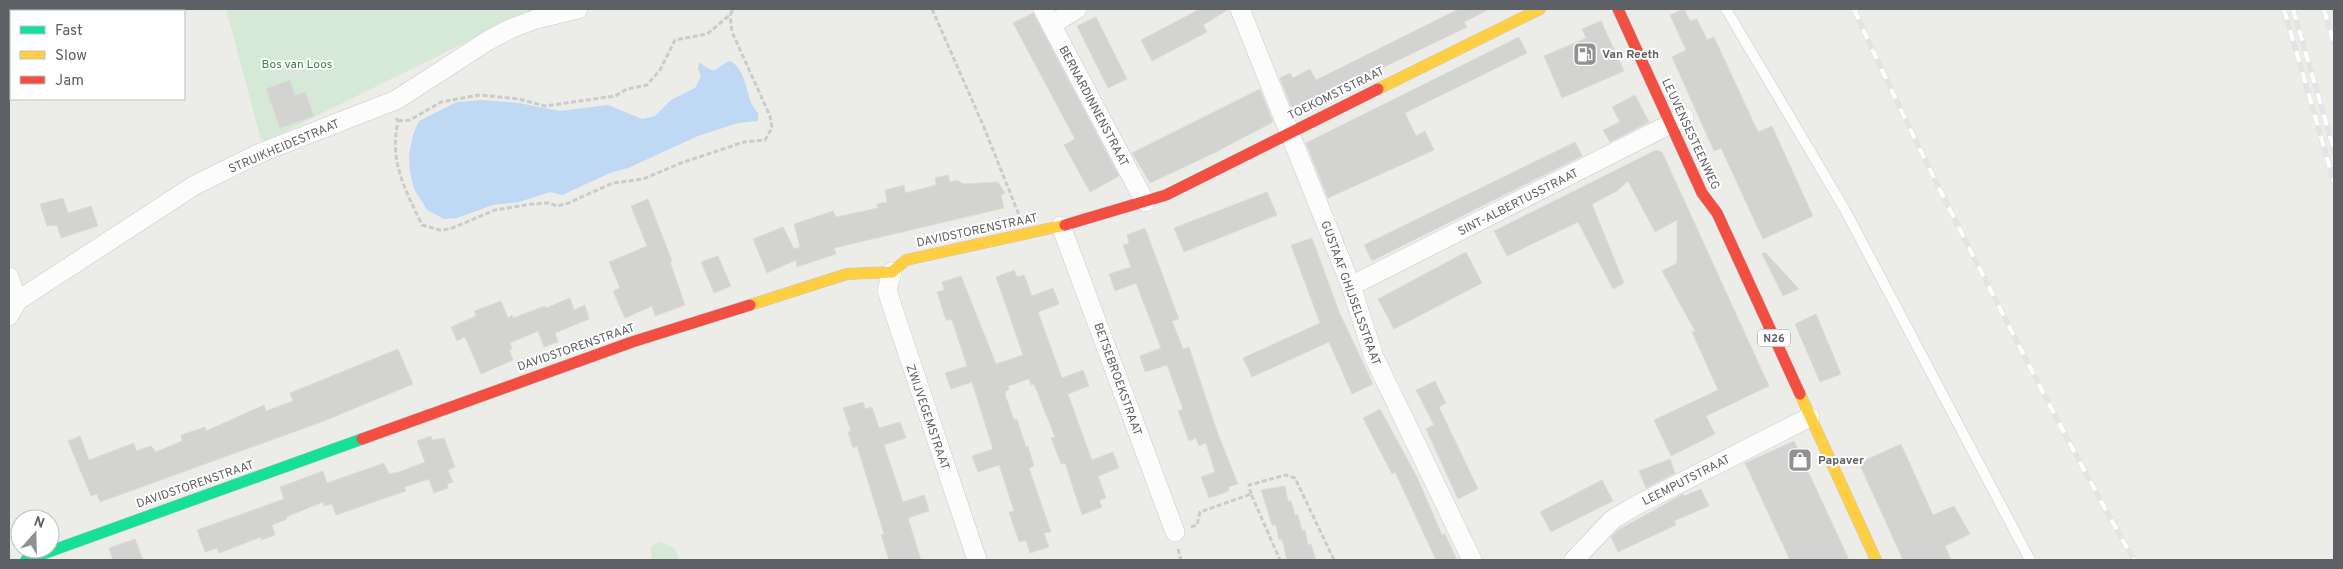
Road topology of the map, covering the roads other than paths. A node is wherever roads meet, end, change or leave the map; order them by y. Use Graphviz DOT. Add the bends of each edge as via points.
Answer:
graph roads {
  1 [pos="578,9"];
  2 [pos="1077,9"];
  3 [pos="1240,9"];
  4 [pos="1540,9"];
  5 [pos="1618,9"];
  6 [pos="1726,9"];
  7 [pos="1047,17"];
  8 [pos="1680,118"];
  9 [pos="1289,132"];
  10 [pos="1711,183"];
  11 [pos="1145,202"];
  12 [pos="1717,213"];
  13 [pos="1061,226"];
  14 [pos="892,272"];
  15 [pos="9,277"];
  16 [pos="1351,286"];
  17 [pos="13,308"];
  18 [pos="1810,417"];
  19 [pos="1174,532"];
  20 [pos="26,560"];
  21 [pos="977,560"];
  22 [pos="1472,560"];
  23 [pos="1574,560"];
  24 [pos="1876,560"];
  25 [pos="2030,560"];
  1 -- 17 [label="street, STRUIKHEIDESTRAAT" via="510,29 384,105 260,153 196,184"];
  2 -- 7 [label="street"];
  3 -- 9 [label="street, GUSTAAF GHIJSELSSTRAAT"];
  4 -- 9 [label="street, TOEKOMSTSTRAAT"];
  5 -- 8 [label="street, LEUVENSESTEENWEG / N26"];
  6 -- 25 [label="lane" via="1844,208"];
  7 -- 11 [label="street, BERNARDINNENSTRAAT"];
  8 -- 12 [label="street, LEUVENSESTEENWEG / N26" via="1702,193"];
  8 -- 16 [label="street, SINT-ALBERTUSSTRAAT"];
  9 -- 11 [label="street, TOEKOMSTSTRAAT" via="1166,195"];
  9 -- 16 [label="street, GUSTAAF GHIJSELSSTRAAT"];
  10 -- 12 [label="street, LEUVENSESTEENWEG / N26"];
  11 -- 13 [label="street, DAVIDSTORENSTRAAT"];
  12 -- 18 [label="street, LEUVENSESTEENWEG / N26"];
  13 -- 14 [label="street, DAVIDSTORENSTRAAT" via="906,260"];
  13 -- 19 [label="street, BETSEBROEKSTRAAT"];
  14 -- 20 [label="street, DAVIDSTORENSTRAAT" via="847,274 632,342"];
  14 -- 21 [label="street, ZWIJVEGEMSTRAAT" via="888,290 892,307"];
  15 -- 17 [label="street"];
  16 -- 22 [label="street, GUSTAAF GHIJSELSSTRAAT" via="1374,357"];
  18 -- 23 [label="street, LEEMPUTSTRAAT" via="1635,506 1612,520"];
  18 -- 24 [label="street, LEUVENSESTEENWEG / N26"];
}
